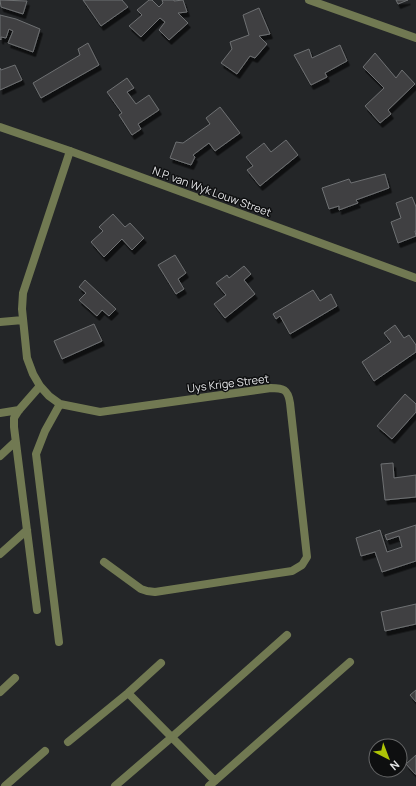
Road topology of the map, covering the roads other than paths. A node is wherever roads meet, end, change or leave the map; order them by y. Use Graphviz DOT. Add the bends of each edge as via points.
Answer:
graph roads {
  1 [pos="309,0"];
  2 [pos="416,38"];
  3 [pos="0,127"];
  4 [pos="70,151"];
  5 [pos="416,278"];
  6 [pos="23,320"];
  7 [pos="0,322"];
  8 [pos="40,386"];
  9 [pos="60,404"];
  10 [pos="19,410"];
  11 [pos="0,413"];
  12 [pos="15,442"];
  13 [pos="0,456"];
  14 [pos="27,530"];
  15 [pos="0,554"];
  16 [pos="104,562"];
  17 [pos="37,610"];
  18 [pos="287,635"];
  19 [pos="59,642"];
  20 [pos="350,662"];
  21 [pos="161,663"];
  22 [pos="16,678"];
  23 [pos="0,692"];
  24 [pos="128,693"];
  25 [pos="172,737"];
  26 [pos="68,742"];
  27 [pos="46,751"];
  28 [pos="212,783"];
  29 [pos="4,786"];
  30 [pos="115,786"];
  1 -- 2 [label="street"];
  3 -- 4 [label="street, N.P. van Wyk Louw Street"];
  4 -- 5 [label="street, N.P. van Wyk Louw Street"];
  4 -- 6 [label="street, Uys Krige Street" via="23,293"];
  6 -- 7 [label="street"];
  6 -- 8 [label="street, Uys Krige Street" via="27,358"];
  8 -- 9 [label="street, Uys Krige Street"];
  8 -- 10 [label="street"];
  9 -- 16 [label="street, Uys Krige Street" via="100,412 271,388 284,390 289,396 307,557 302,565 292,571 155,592 141,589"];
  9 -- 19 [label="street" via="36,454"];
  10 -- 11 [label="street"];
  10 -- 12 [label="street" via="14,418"];
  12 -- 13 [label="street"];
  12 -- 14 [label="street"];
  14 -- 15 [label="street"];
  14 -- 17 [label="street"];
  18 -- 25 [label="street"];
  20 -- 28 [label="street"];
  21 -- 24 [label="street"];
  22 -- 23 [label="street"];
  24 -- 25 [label="street"];
  24 -- 26 [label="street"];
  25 -- 28 [label="street"];
  25 -- 30 [label="street"];
  27 -- 29 [label="street"];
}
